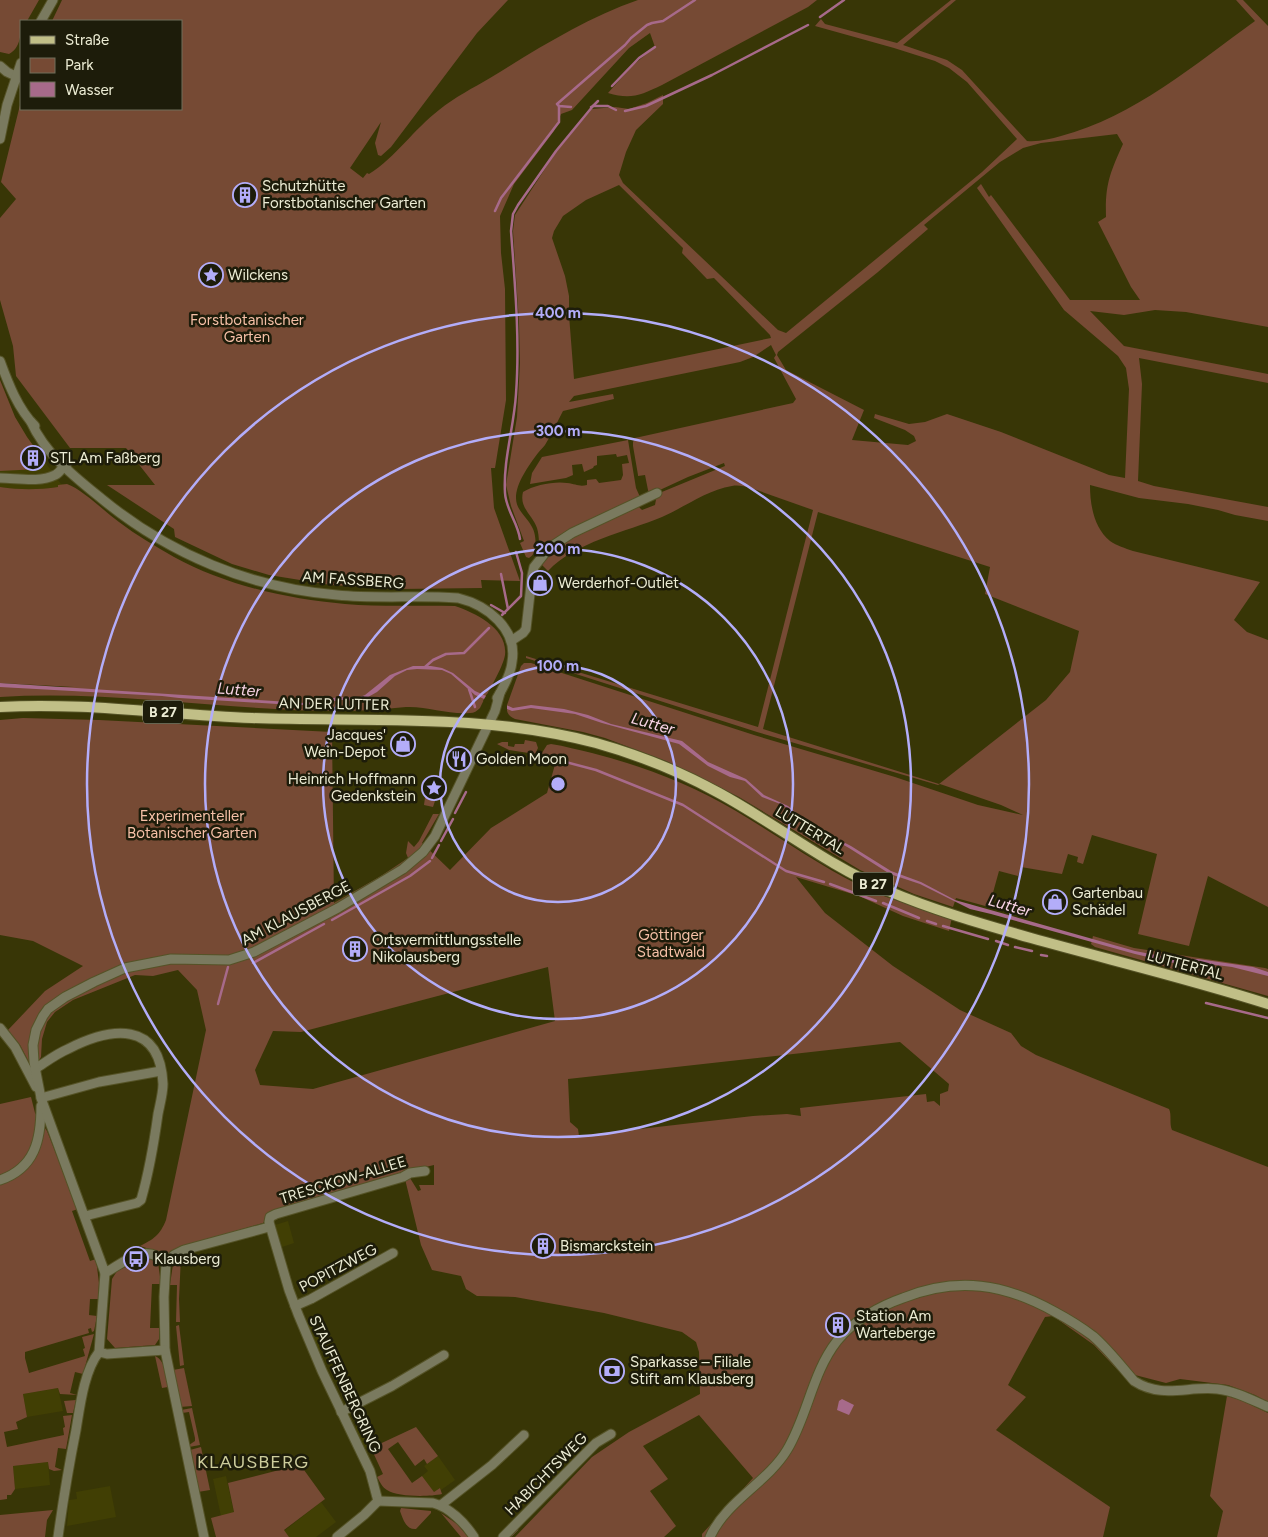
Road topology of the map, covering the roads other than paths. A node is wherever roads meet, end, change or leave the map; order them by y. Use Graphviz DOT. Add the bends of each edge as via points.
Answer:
graph roads {
  1 [pos="53,0"];
  2 [pos="42,20"];
  3 [pos="0,66"];
  4 [pos="0,72"];
  5 [pos="18,78"];
  6 [pos="0,137"];
  7 [pos="0,360"];
  8 [pos="65,466"];
  9 [pos="0,478"];
  10 [pos="657,493"];
  11 [pos="512,641"];
  12 [pos="0,707"];
  13 [pos="487,726"];
  14 [pos="1268,1004"];
  15 [pos="0,1028"];
  16 [pos="36,1069"];
  17 [pos="161,1071"];
  18 [pos="41,1098"];
  19 [pos="425,1171"];
  20 [pos="0,1180"];
  21 [pos="85,1216"];
  22 [pos="269,1227"];
  23 [pos="393,1253"];
  24 [pos="166,1263"];
  25 [pos="105,1273"];
  26 [pos="295,1306"];
  27 [pos="165,1350"];
  28 [pos="99,1352"];
  29 [pos="444,1355"];
  30 [pos="1268,1408"];
  31 [pos="341,1412"];
  32 [pos="611,1434"];
  33 [pos="524,1435"];
  34 [pos="378,1501"];
  35 [pos="441,1505"];
  36 [pos="58,1537"];
  37 [pos="204,1537"];
  38 [pos="337,1537"];
  39 [pos="474,1537"];
  40 [pos="503,1537"];
  41 [pos="710,1537"];
  1 -- 2 [label="street"];
  3 -- 5 [label="street"];
  4 -- 5 [label="street"];
  5 -- 6 [label="street"];
  7 -- 8 [label="street, AM FASSBERG" via="31,422"];
  8 -- 9 [label="street" via="44,474"];
  8 -- 11 [label="street, AM FASSBERG" via="123,516 157,539 226,572 275,586 335,595 466,600 497,618"];
  10 -- 11 [label="street" via="572,533 549,548 534,567 526,629"];
  11 -- 13 [label="street" via="512,665"];
  12 -- 13 [label="main road, AN DER LUTTER / B 27" via="90,706 248,718"];
  13 -- 14 [label="main road, LUTTERTAL / B 27" via="524,729 595,743 649,761 720,793 861,878 928,906"];
  13 -- 16 [label="street, AM KLAUSBERGE" via="435,836 403,869 338,908 246,956 229,960 183,958 152,962 126,968 65,997 48,1010 38,1025 33,1042"];
  15 -- 18 [label="street" via="15,1047"];
  16 -- 17 [label="street" via="66,1049 102,1036 126,1032 147,1042"];
  16 -- 18 [label="street, AM KLAUSBERGE"];
  17 -- 18 [label="street" via="99,1082"];
  17 -- 21 [label="street" via="163,1085 156,1132 141,1200"];
  18 -- 20 [label="street" via="37,1142 31,1158 21,1169"];
  18 -- 21 [label="street, AM KLAUSBERGE"];
  19 -- 22 [label="street, TRESCKOW-ALLEE" via="276,1214 270,1217"];
  21 -- 25 [label="street, AM KLAUSBERGE"];
  22 -- 24 [label="street" via="184,1250"];
  22 -- 26 [label="street, STAUFFENBERGRING"];
  23 -- 26 [label="street, POPITZWEG"];
  24 -- 25 [label="street" via="147,1252"];
  24 -- 27 [label="street"];
  25 -- 28 [label="street"];
  26 -- 31 [label="street, STAUFFENBERGRING"];
  27 -- 28 [label="street"];
  27 -- 37 [label="street"];
  28 -- 36 [label="street" via="92,1362 82,1397"];
  29 -- 31 [label="street"];
  30 -- 41 [label="street" via="1218,1389 1160,1391 1142,1386 1092,1335 1042,1305 1010,1291 968,1286 928,1290 876,1310 838,1339 821,1367 786,1451 775,1467 720,1519"];
  31 -- 34 [label="street, STAUFFENBERGRING" via="370,1471"];
  32 -- 40 [label="street, HABICHTSWEG" via="596,1443"];
  33 -- 35 [label="street"];
  34 -- 35 [label="street"];
  34 -- 38 [label="street"];
  35 -- 39 [label="street"];
}
